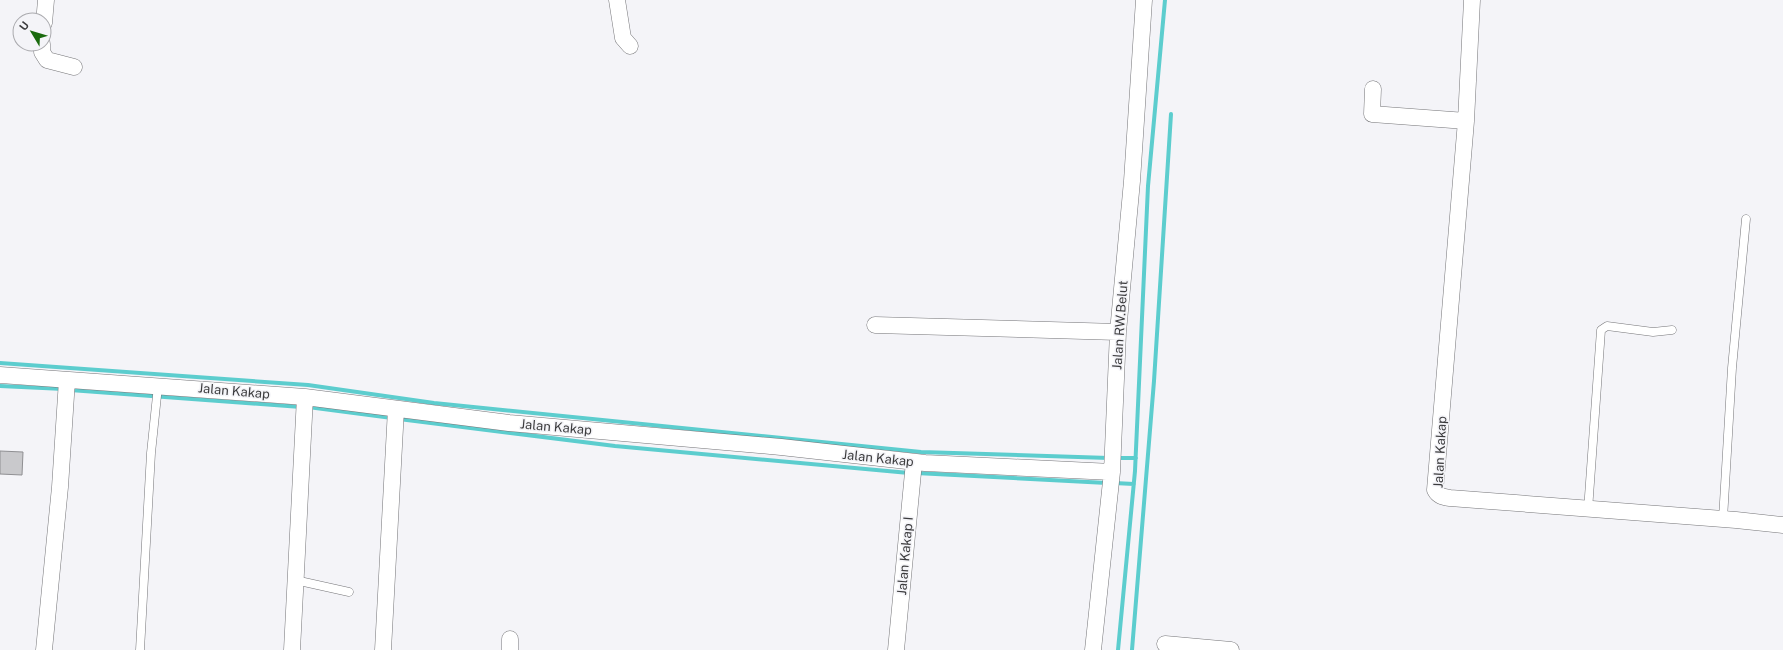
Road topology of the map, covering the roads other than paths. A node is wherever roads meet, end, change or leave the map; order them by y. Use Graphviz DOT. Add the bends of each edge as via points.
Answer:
graph roads {
  1 [pos="46,0"];
  2 [pos="617,0"];
  3 [pos="1144,0"];
  4 [pos="1472,0"];
  5 [pos="45,12"];
  6 [pos="630,46"];
  7 [pos="42,52"];
  8 [pos="74,67"];
  9 [pos="1373,89"];
  10 [pos="1466,116"];
  11 [pos="1746,219"];
  12 [pos="876,325"];
  13 [pos="1672,330"];
  14 [pos="1118,332"];
  15 [pos="0,375"];
  16 [pos="67,380"];
  17 [pos="158,386"];
  18 [pos="305,397"];
  19 [pos="396,409"];
  20 [pos="914,462"];
  21 [pos="1112,472"];
  22 [pos="1588,510"];
  23 [pos="1723,519"];
  24 [pos="1783,525"];
  25 [pos="295,580"];
  26 [pos="349,592"];
  27 [pos="1165,644"];
  28 [pos="44,650"];
  29 [pos="140,650"];
  30 [pos="292,650"];
  31 [pos="383,650"];
  32 [pos="896,650"];
  33 [pos="1093,650"];
  34 [pos="1231,650"];
  1 -- 5 [label="street"];
  2 -- 6 [label="street" via="623,38"];
  3 -- 14 [label="street, Jalan RW.Belut" via="1132,180"];
  4 -- 10 [label="street"];
  7 -- 8 [label="street" via="47,60"];
  9 -- 10 [label="street" via="1372,114"];
  10 -- 22 [label="street, Jalan Kakap" via="1435,490 1441,496 1450,498"];
  11 -- 23 [label="lane" via="1732,368"];
  12 -- 14 [label="street"];
  13 -- 22 [label="lane" via="1653,332 1607,326 1601,330"];
  14 -- 21 [label="street, Jalan RW.Belut"];
  15 -- 16 [label="street, Jalan Kakap"];
  16 -- 17 [label="street, Jalan Kakap"];
  16 -- 28 [label="street" via="60,487"];
  17 -- 18 [label="street, Jalan Kakap"];
  17 -- 29 [label="lane" via="151,453"];
  18 -- 19 [label="street, Jalan Kakap"];
  18 -- 25 [label="street"];
  19 -- 20 [label="street, Jalan Kakap" via="508,423 781,447"];
  19 -- 31 [label="street"];
  20 -- 21 [label="street, Jalan Kakap"];
  20 -- 32 [label="street, Jalan Kakap I"];
  21 -- 33 [label="street, Jalan RW.Belut"];
  22 -- 23 [label="street, Jalan Kakap"];
  23 -- 24 [label="street, Jalan Kakap"];
  25 -- 26 [label="lane"];
  25 -- 30 [label="street"];
  27 -- 34 [label="street"];
}
